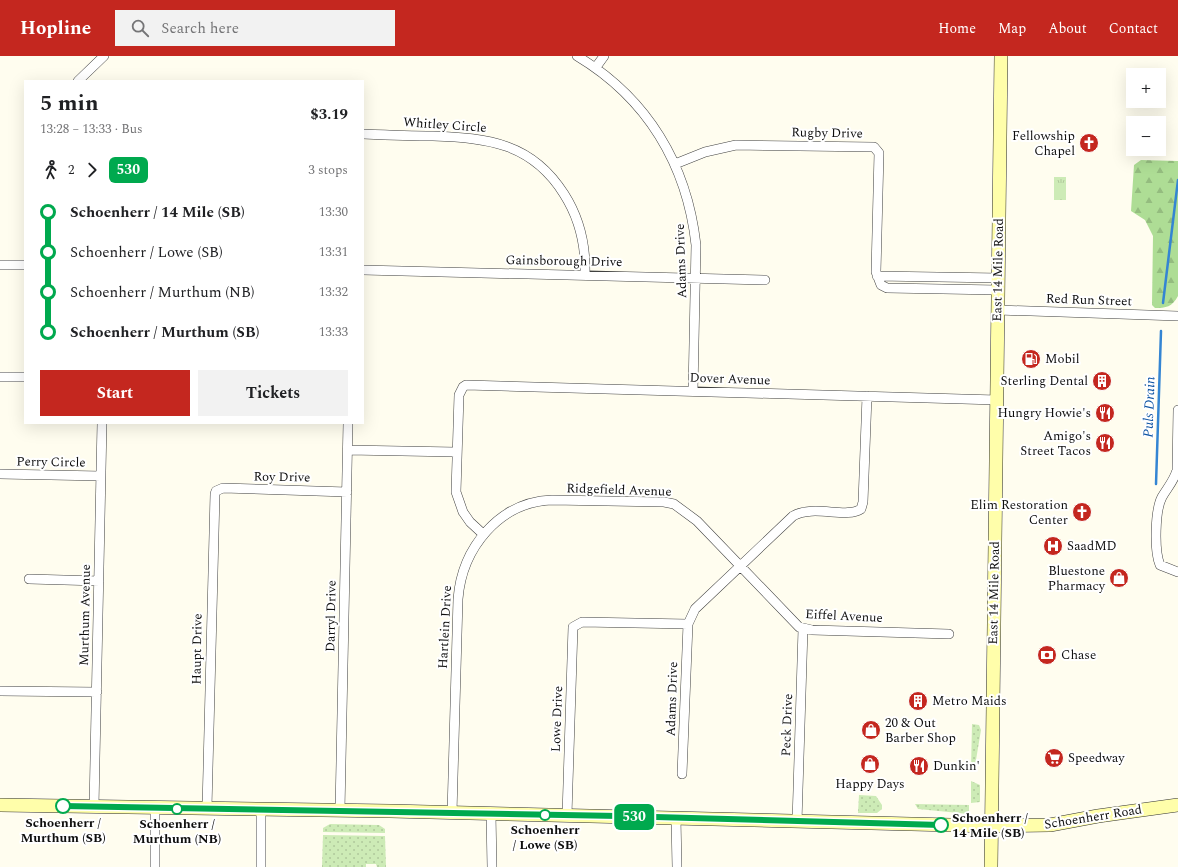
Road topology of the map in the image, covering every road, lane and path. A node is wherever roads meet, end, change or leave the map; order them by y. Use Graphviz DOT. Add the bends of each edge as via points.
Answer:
graph roads {
  1 [pos="104,56"];
  2 [pos="577,56"];
  3 [pos="604,56"];
  4 [pos="1002,56"];
  5 [pos="596,67"];
  6 [pos="79,80"];
  7 [pos="364,134"];
  8 [pos="675,164"];
  9 [pos="0,265"];
  10 [pos="24,265"];
  11 [pos="364,270"];
  12 [pos="585,275"];
  13 [pos="696,278"];
  14 [pos="765,280"];
  15 [pos="998,284"];
  16 [pos="998,310"];
  17 [pos="1178,316"];
  18 [pos="0,377"];
  19 [pos="24,377"];
  20 [pos="693,391"];
  21 [pos="867,396"];
  22 [pos="997,400"];
  23 [pos="1178,410"];
  24 [pos="102,424"];
  25 [pos="348,424"];
  26 [pos="348,450"];
  27 [pos="456,452"];
  28 [pos="0,474"];
  29 [pos="101,476"];
  30 [pos="216,491"];
  31 [pos="347,492"];
  32 [pos="483,534"];
  33 [pos="740,566"];
  34 [pos="1178,572"];
  35 [pos="29,579"];
  36 [pos="99,581"];
  37 [pos="688,624"];
  38 [pos="803,629"];
  39 [pos="949,634"];
  40 [pos="0,691"];
  41 [pos="97,692"];
  42 [pos="682,774"];
  43 [pos="0,805"];
  44 [pos="1178,805"];
  45 [pos="94,807"];
  46 [pos="207,808"];
  47 [pos="155,809"];
  48 [pos="261,809"];
  49 [pos="340,810"];
  50 [pos="452,813"];
  51 [pos="491,814"];
  52 [pos="567,815"];
  53 [pos="676,818"];
  54 [pos="797,822"];
  55 [pos="991,826"];
  56 [pos="155,867"];
  57 [pos="261,867"];
  58 [pos="492,867"];
  59 [pos="677,867"];
  60 [pos="991,867"];
  1 -- 6 [label="street"];
  2 -- 5 [label="street, Adams Drive"];
  3 -- 5 [label="street"];
  4 -- 15 [label="main road, East 14 Mile Road"];
  5 -- 8 [label="street, Adams Drive" via="640,109 665,144"];
  7 -- 12 [label="street, Whitley Circle" via="470,137 520,151 558,184 574,212 585,248"];
  8 -- 13 [label="street, Adams Drive" via="684,185 693,223"];
  8 -- 15 [label="street, Rugby Drive" via="705,152 736,145 874,147 879,153 877,276"];
  9 -- 10 [label="street"];
  11 -- 12 [label="street, Gainsborough Drive"];
  12 -- 13 [label="street, Gainsborough Drive"];
  13 -- 14 [label="street, Gainsborough Drive"];
  13 -- 20 [label="street, Adams Drive"];
  15 -- 16 [label="main road, East 14 Mile Road"];
  16 -- 17 [label="street, Red Run Street"];
  16 -- 22 [label="main road, East 14 Mile Road"];
  18 -- 19 [label="street"];
  20 -- 21 [label="street, Dover Avenue"];
  20 -- 27 [label="street, Dover Avenue" via="471,385 463,387 459,395"];
  21 -- 22 [label="street, Dover Avenue"];
  21 -- 33 [label="street" via="861,509 853,512 809,510 798,513"];
  22 -- 55 [label="main road, East 14 Mile Road"];
  23 -- 34 [label="street" via="1177,470 1159,504 1156,552 1160,564"];
  24 -- 29 [label="street, Murthum Avenue"];
  25 -- 26 [label="street, Darryl Drive"];
  26 -- 27 [label="street"];
  26 -- 31 [label="street, Darryl Drive"];
  27 -- 32 [label="street" via="457,500 470,522"];
  28 -- 29 [label="street, Perry Circle"];
  29 -- 36 [label="street, Murthum Avenue"];
  30 -- 31 [label="street, Roy Drive" via="223,488"];
  30 -- 46 [label="street, Haupt Drive"];
  31 -- 49 [label="street, Darryl Drive"];
  32 -- 33 [label="street, Ridgefield Avenue" via="507,514 542,501 664,502 687,511"];
  32 -- 50 [label="street, Hartlein Drive" via="468,558 459,587"];
  33 -- 37 [label="street" via="695,609"];
  33 -- 38 [label="street, Eiffel Avenue"];
  35 -- 36 [label="street"];
  36 -- 41 [label="street, Murthum Avenue"];
  37 -- 42 [label="street, Adams Drive"];
  37 -- 52 [label="street, Lowe Drive" via="576,624 573,631"];
  38 -- 39 [label="street, Eiffel Avenue"];
  38 -- 54 [label="street, Peck Drive"];
  40 -- 41 [label="street"];
  41 -- 45 [label="street, Murthum Avenue"];
  43 -- 45 [label="main road, Schoenherr Road"];
  44 -- 55 [label="main road, Schoenherr Road" via="1050,825"];
  45 -- 47 [label="main road, Schoenherr Road"];
  46 -- 47 [label="main road, Schoenherr Road"];
  46 -- 48 [label="main road, Schoenherr Road"];
  47 -- 56 [label="street"];
  48 -- 49 [label="main road, Schoenherr Road"];
  48 -- 57 [label="street"];
  49 -- 50 [label="main road, Schoenherr Road"];
  50 -- 51 [label="main road, Schoenherr Road"];
  51 -- 52 [label="main road, Schoenherr Road"];
  51 -- 58 [label="street"];
  52 -- 53 [label="main road, Schoenherr Road"];
  53 -- 54 [label="main road, Schoenherr Road"];
  53 -- 59 [label="street"];
  54 -- 55 [label="main road, Schoenherr Road"];
  55 -- 60 [label="main road, East 14 Mile Road"];
}
